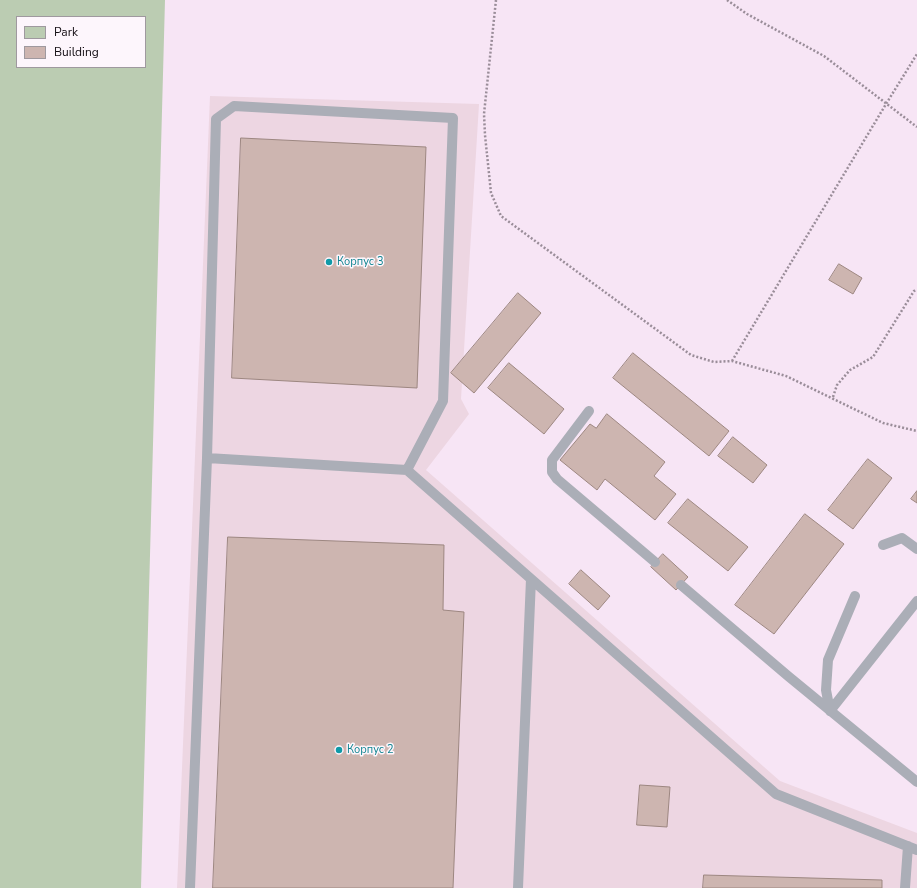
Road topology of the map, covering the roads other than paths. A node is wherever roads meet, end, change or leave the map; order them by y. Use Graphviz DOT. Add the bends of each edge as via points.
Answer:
graph roads {
  1 [pos="589,411"];
  2 [pos="207,458"];
  3 [pos="407,470"];
  4 [pos="883,545"];
  5 [pos="917,549"];
  6 [pos="655,562"];
  7 [pos="532,579"];
  8 [pos="681,585"];
  9 [pos="855,596"];
  10 [pos="917,601"];
  11 [pos="830,711"];
  12 [pos="917,782"];
  13 [pos="912,848"];
  14 [pos="190,888"];
  15 [pos="518,888"];
  16 [pos="905,888"];
  1 -- 6 [label="lane" via="552,460 552,472"];
  2 -- 3 [label="lane"];
  2 -- 3 [label="lane" via="216,119 234,106 453,118 443,401"];
  2 -- 14 [label="lane"];
  3 -- 7 [label="lane"];
  4 -- 5 [label="lane" via="902,538"];
  7 -- 13 [label="lane" via="776,794"];
  7 -- 15 [label="lane"];
  8 -- 11 [label="lane"];
  9 -- 11 [label="lane" via="828,660 826,690"];
  10 -- 11 [label="lane"];
  11 -- 12 [label="lane"];
  13 -- 16 [label="lane"];
}
